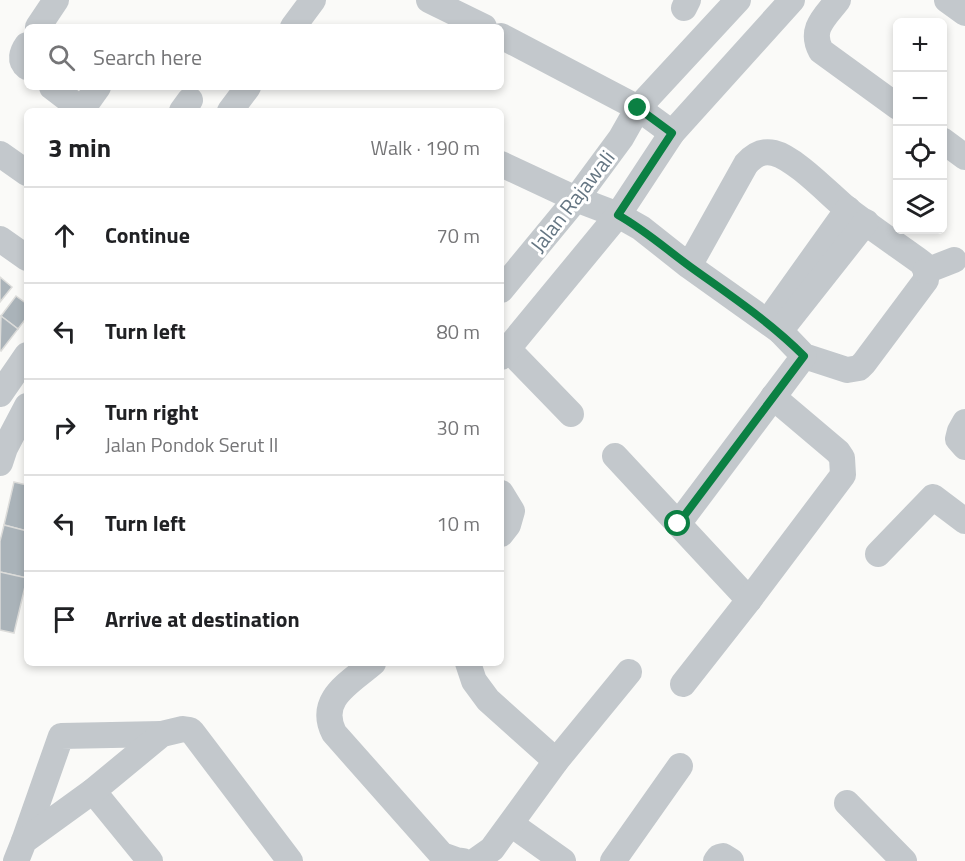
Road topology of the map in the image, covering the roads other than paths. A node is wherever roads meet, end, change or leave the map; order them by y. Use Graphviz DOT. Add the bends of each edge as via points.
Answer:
graph roads {
  1 [pos="56,0"];
  2 [pos="313,0"];
  3 [pos="429,0"];
  4 [pos="738,0"];
  5 [pos="792,0"];
  6 [pos="838,0"];
  7 [pos="947,0"];
  8 [pos="965,13"];
  9 [pos="40,24"];
  10 [pos="295,24"];
  11 [pos="478,24"];
  12 [pos="504,38"];
  13 [pos="56,90"];
  14 [pos="96,90"];
  15 [pos="246,90"];
  16 [pos="893,104"];
  17 [pos="78,108"];
  18 [pos="82,108"];
  19 [pos="232,108"];
  20 [pos="638,108"];
  21 [pos="672,133"];
  22 [pos="947,143"];
  23 [pos="0,154"];
  24 [pos="965,156"];
  25 [pos="504,165"];
  26 [pos="24,171"];
  27 [pos="576,199"];
  28 [pos="618,215"];
  29 [pos="857,216"];
  30 [pos="0,239"];
  31 [pos="24,256"];
  32 [pos="954,260"];
  33 [pos="689,266"];
  34 [pos="926,272"];
  35 [pos="504,286"];
  36 [pos="773,326"];
  37 [pos="505,353"];
  38 [pos="804,356"];
  39 [pos="24,359"];
  40 [pos="0,394"];
  41 [pos="773,397"];
  42 [pos="24,411"];
  43 [pos="571,414"];
  44 [pos="965,422"];
  45 [pos="965,447"];
  46 [pos="615,456"];
  47 [pos="0,463"];
  48 [pos="504,498"];
  49 [pos="965,521"];
  50 [pos="678,524"];
  51 [pos="504,530"];
  52 [pos="878,554"];
  53 [pos="749,600"];
  54 [pos="370,666"];
  55 [pos="469,666"];
  56 [pos="629,672"];
  57 [pos="683,684"];
  58 [pos="162,734"];
  59 [pos="556,761"];
  60 [pos="680,766"];
  61 [pos="93,791"];
  62 [pos="847,803"];
  63 [pos="511,824"];
  64 [pos="20,851"];
  65 [pos="150,861"];
  66 [pos="290,861"];
  67 [pos="463,861"];
  68 [pos="475,861"];
  69 [pos="563,861"];
  70 [pos="592,861"];
  71 [pos="606,861"];
  72 [pos="613,861"];
  73 [pos="904,861"];
  1 -- 9 [label="street"];
  2 -- 10 [label="street"];
  3 -- 11 [label="street"];
  4 -- 20 [label="street, Jalan Rajawali"];
  5 -- 21 [label="street"];
  6 -- 16 [label="street" via="818,27 815,40 820,51"];
  7 -- 8 [label="street"];
  12 -- 20 [label="street"];
  13 -- 17 [label="street"];
  14 -- 18 [label="street"];
  15 -- 19 [label="street"];
  20 -- 21 [label="street"];
  20 -- 27 [label="street, Jalan Rajawali"];
  21 -- 28 [label="street"];
  22 -- 24 [label="street"];
  23 -- 26 [label="street"];
  25 -- 27 [label="street"];
  27 -- 28 [label="street"];
  27 -- 35 [label="street, Jalan Rajawali"];
  28 -- 33 [label="street"];
  28 -- 37 [label="street"];
  29 -- 33 [label="street" via="789,160 763,152 746,164"];
  29 -- 34 [label="street" via="922,263"];
  29 -- 36 [label="street"];
  30 -- 31 [label="street"];
  32 -- 34 [label="street"];
  33 -- 36 [label="street"];
  34 -- 38 [label="street" via="926,280 859,368 847,370"];
  36 -- 38 [label="street"];
  37 -- 43 [label="street"];
  38 -- 41 [label="street"];
  39 -- 40 [label="street"];
  41 -- 50 [label="street"];
  41 -- 53 [label="street" via="838,452 843,475"];
  42 -- 47 [label="street"];
  44 -- 45 [label="street" via="958,438"];
  46 -- 50 [label="street"];
  48 -- 51 [label="street" via="512,511"];
  49 -- 52 [label="street" via="933,497"];
  50 -- 53 [label="street"];
  53 -- 57 [label="street"];
  54 -- 67 [label="street" via="333,698 329,707 334,733 442,855"];
  55 -- 59 [label="street" via="488,700"];
  56 -- 59 [label="street"];
  58 -- 61 [label="street"];
  58 -- 64 [label="street" via="62,736"];
  58 -- 66 [label="street" via="190,729"];
  59 -- 63 [label="street"];
  60 -- 72 [label="street"];
  61 -- 64 [label="street"];
  61 -- 65 [label="street"];
  62 -- 73 [label="street"];
  63 -- 68 [label="street" via="492,849"];
  63 -- 69 [label="street"];
  70 -- 71 [label="street"];
}
